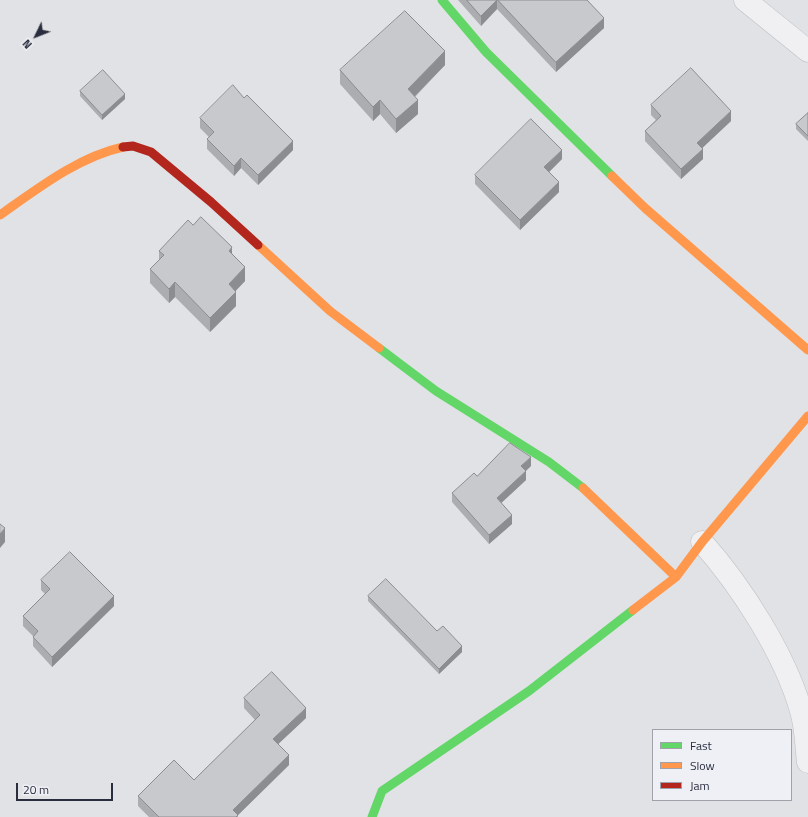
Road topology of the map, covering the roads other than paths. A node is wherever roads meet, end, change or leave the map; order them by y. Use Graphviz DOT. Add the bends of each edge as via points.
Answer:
graph roads {
  1 [pos="442,0"];
  2 [pos="745,0"];
  3 [pos="808,51"];
  4 [pos="0,215"];
  5 [pos="808,350"];
  6 [pos="808,416"];
  7 [pos="702,542"];
  8 [pos="676,577"];
  9 [pos="808,762"];
  10 [pos="372,817"];
  1 -- 5 [label="street" via="486,52 645,208"];
  2 -- 3 [label="street"];
  4 -- 8 [label="street" via="83,162 129,146 151,152 211,202 330,311 436,391 549,462 580,485"];
  6 -- 7 [label="street"];
  7 -- 8 [label="street"];
  7 -- 9 [label="street" via="723,566 785,667 802,712"];
  8 -- 10 [label="street" via="529,692 382,791"];
}
